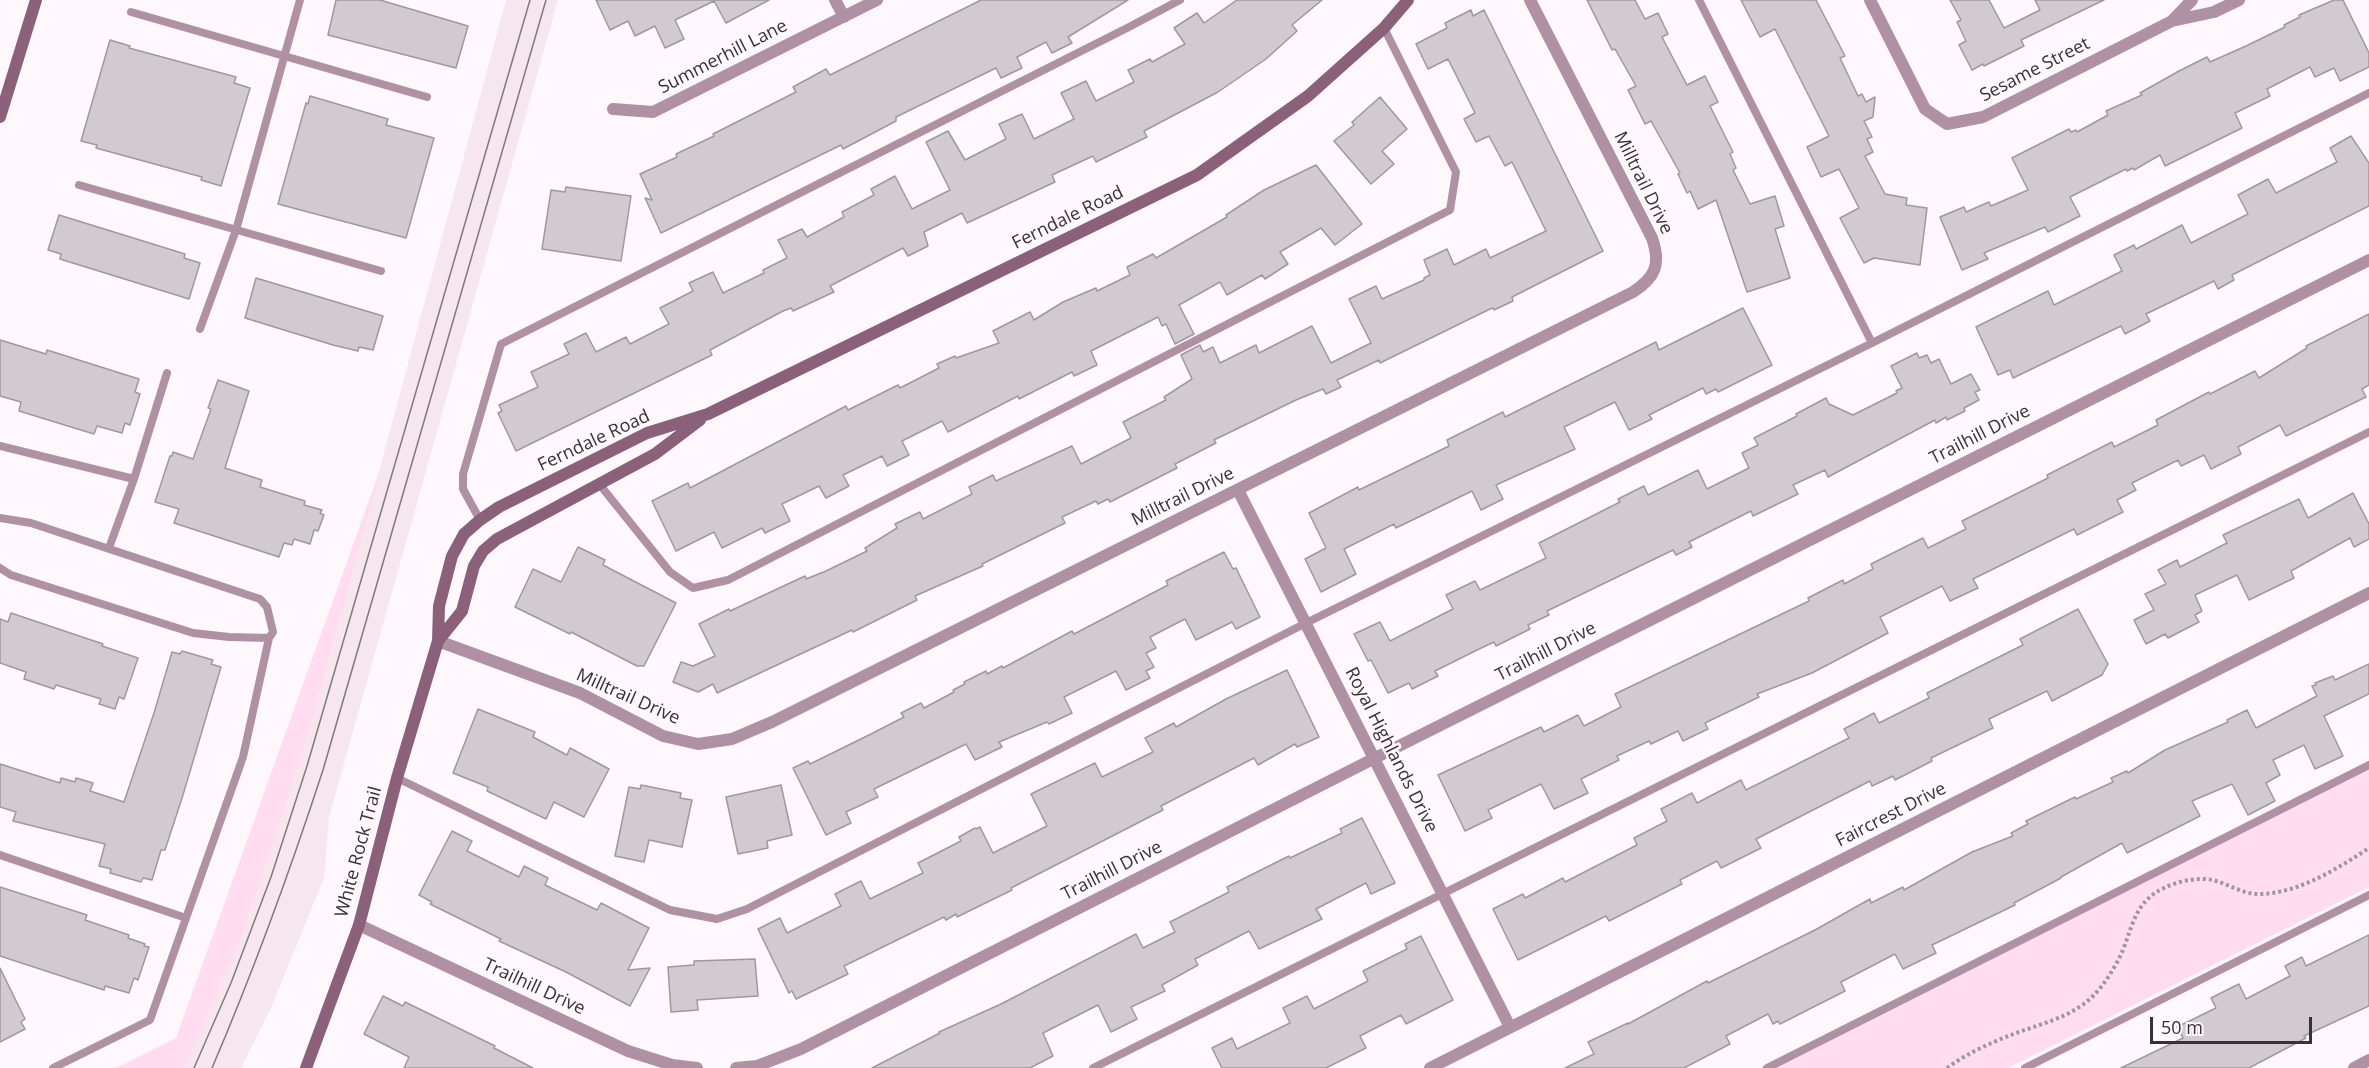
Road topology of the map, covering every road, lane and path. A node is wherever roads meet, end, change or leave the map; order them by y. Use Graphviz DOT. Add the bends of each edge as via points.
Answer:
graph roads {
  1 [pos="36,0"];
  2 [pos="300,0"];
  3 [pos="835,0"];
  4 [pos="877,0"];
  5 [pos="1180,0"];
  6 [pos="1408,0"];
  7 [pos="1530,0"];
  8 [pos="1699,0"];
  9 [pos="1870,0"];
  10 [pos="2192,0"];
  11 [pos="2239,0"];
  12 [pos="131,12"];
  13 [pos="844,17"];
  14 [pos="2172,21"];
  15 [pos="1383,28"];
  16 [pos="284,56"];
  17 [pos="2369,93"];
  18 [pos="428,97"];
  19 [pos="614,109"];
  20 [pos="0,117"];
  21 [pos="79,185"];
  22 [pos="236,230"];
  23 [pos="2369,260"];
  24 [pos="381,271"];
  25 [pos="200,329"];
  26 [pos="1872,343"];
  27 [pos="167,373"];
  28 [pos="708,414"];
  29 [pos="2369,432"];
  30 [pos="0,446"];
  31 [pos="134,479"];
  32 [pos="600,484"];
  33 [pos="1238,490"];
  34 [pos="499,507"];
  35 [pos="0,518"];
  36 [pos="480,520"];
  37 [pos="512,530"];
  38 [pos="109,548"];
  39 [pos="0,568"];
  40 [pos="2369,593"];
  41 [pos="1306,623"];
  42 [pos="269,638"];
  43 [pos="438,641"];
  44 [pos="1375,758"];
  45 [pos="2369,765"];
  46 [pos="397,778"];
  47 [pos="2369,848"];
  48 [pos="0,855"];
  49 [pos="1443,894"];
  50 [pos="2369,895"];
  51 [pos="186,918"];
  52 [pos="359,925"];
  53 [pos="1510,1028"];
  54 [pos="2369,1060"];
  55 [pos="53,1068"];
  56 [pos="306,1068"];
  57 [pos="697,1068"];
  58 [pos="736,1068"];
  59 [pos="1093,1068"];
  60 [pos="1430,1068"];
  61 [pos="1767,1068"];
  62 [pos="1947,1068"];
  63 [pos="2025,1068"];
  64 [pos="2354,1068"];
  1 -- 20 [label="street"];
  2 -- 16 [label="lane"];
  3 -- 13 [label="street"];
  4 -- 13 [label="street, Summerhill Lane"];
  5 -- 36 [label="lane" via="501,344 462,474 463,489"];
  6 -- 15 [label="street, Ferndale Road"];
  7 -- 33 [label="street, Milltrail Drive" via="1652,238 1657,254 1647,283"];
  8 -- 26 [label="lane"];
  9 -- 14 [label="street, Sesame Street" via="1925,109 1947,124 1983,117"];
  10 -- 14 [label="street, Sesame Street"];
  11 -- 14 [label="street, Sesame Street" via="2214,12"];
  12 -- 16 [label="lane"];
  13 -- 19 [label="street, Summerhill Lane" via="653,112"];
  15 -- 28 [label="street, Ferndale Road" via="1308,96 1197,175"];
  15 -- 32 [label="lane" via="1456,172 1450,210 728,580 693,588 669,572"];
  16 -- 18 [label="lane"];
  16 -- 22 [label="lane"];
  17 -- 26 [label="lane"];
  21 -- 22 [label="lane"];
  22 -- 24 [label="lane"];
  22 -- 25 [label="lane"];
  23 -- 44 [label="street, Trailhill Drive"];
  26 -- 41 [label="lane"];
  27 -- 31 [label="lane"];
  28 -- 32 [label="street, Ferndale Road" via="655,454"];
  28 -- 34 [label="street, Ferndale Road" via="647,433"];
  29 -- 49 [label="lane"];
  30 -- 31 [label="lane"];
  31 -- 38 [label="lane"];
  32 -- 37 [label="street, Ferndale Road"];
  33 -- 41 [label="street, Royal Highlands Drive"];
  33 -- 43 [label="street, Milltrail Drive" via="732,739 698,744 663,736 580,693"];
  34 -- 36 [label="street, White Rock Trail"];
  35 -- 38 [label="lane" via="31,523"];
  36 -- 43 [label="street, White Rock Trail" via="464,534 452,556 439,606"];
  37 -- 43 [label="street, White Rock Trail" via="483,551 474,566 462,610"];
  38 -- 42 [label="lane" via="260,599 271,621 273,632"];
  39 -- 42 [label="lane" via="10,575 193,633"];
  40 -- 53 [label="street, Faircrest Drive"];
  41 -- 44 [label="street, Royal Highlands Drive"];
  41 -- 46 [label="lane" via="747,909 717,919 670,910"];
  42 -- 51 [label="lane" via="243,756"];
  43 -- 46 [label="street, White Rock Trail"];
  44 -- 49 [label="street, Royal Highlands Drive"];
  44 -- 58 [label="street, Trailhill Drive" via="801,1049 757,1066"];
  45 -- 61 [label="lane"];
  46 -- 52 [label="street, White Rock Trail"];
  47 -- 62 [label="path" via="2306,883 2283,891 2256,894 2198,879 2164,888 2140,908 2115,965 2093,996 2068,1014 2010,1035"];
  48 -- 51 [label="lane"];
  49 -- 53 [label="street, Royal Highlands Drive"];
  49 -- 59 [label="lane"];
  50 -- 63 [label="lane"];
  51 -- 55 [label="lane" via="150,1020"];
  52 -- 56 [label="street, White Rock Trail"];
  52 -- 57 [label="street, Trailhill Drive" via="628,1051 672,1065"];
  53 -- 60 [label="street, Faircrest Drive"];
  54 -- 64 [label="street"];
}
